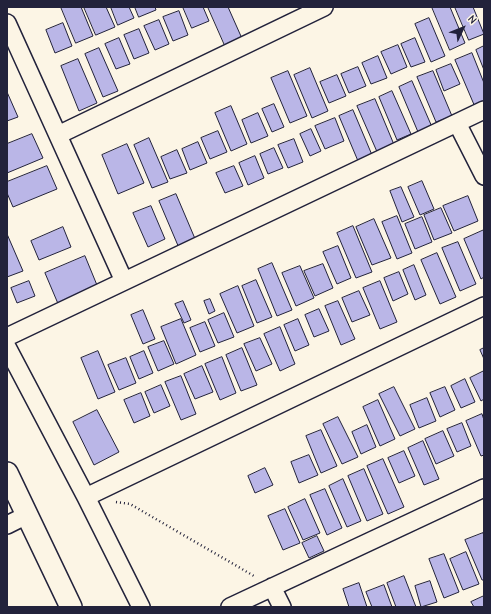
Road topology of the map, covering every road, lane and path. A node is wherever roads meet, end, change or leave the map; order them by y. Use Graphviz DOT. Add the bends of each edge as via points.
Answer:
graph roads {
  1 [pos="324,7"];
  2 [pos="7,23"];
  3 [pos="484,110"];
  4 [pos="457,123"];
  5 [pos="58,135"];
  6 [pos="484,176"];
  7 [pos="124,281"];
  8 [pos="484,306"];
  9 [pos="7,337"];
  10 [pos="7,347"];
  11 [pos="7,473"];
  12 [pos="484,488"];
  13 [pos="86,497"];
  14 [pos="116,502"];
  15 [pos="27,515"];
  16 [pos="7,525"];
  17 [pos="272,587"];
  18 [pos="71,607"];
  19 [pos="142,607"];
  20 [pos="230,607"];
  21 [pos="282,607"];
  1 -- 5 [label="street"];
  2 -- 5 [label="street"];
  3 -- 4 [label="street"];
  4 -- 6 [label="street"];
  4 -- 7 [label="street"];
  5 -- 7 [label="street"];
  7 -- 9 [label="street"];
  8 -- 13 [label="street"];
  10 -- 13 [label="street"];
  11 -- 15 [label="street"];
  12 -- 17 [label="street"];
  13 -- 19 [label="street"];
  14 -- 17 [label="path" via="130,504"];
  15 -- 16 [label="street"];
  15 -- 18 [label="street"];
  17 -- 20 [label="street"];
  17 -- 21 [label="street"];
}
